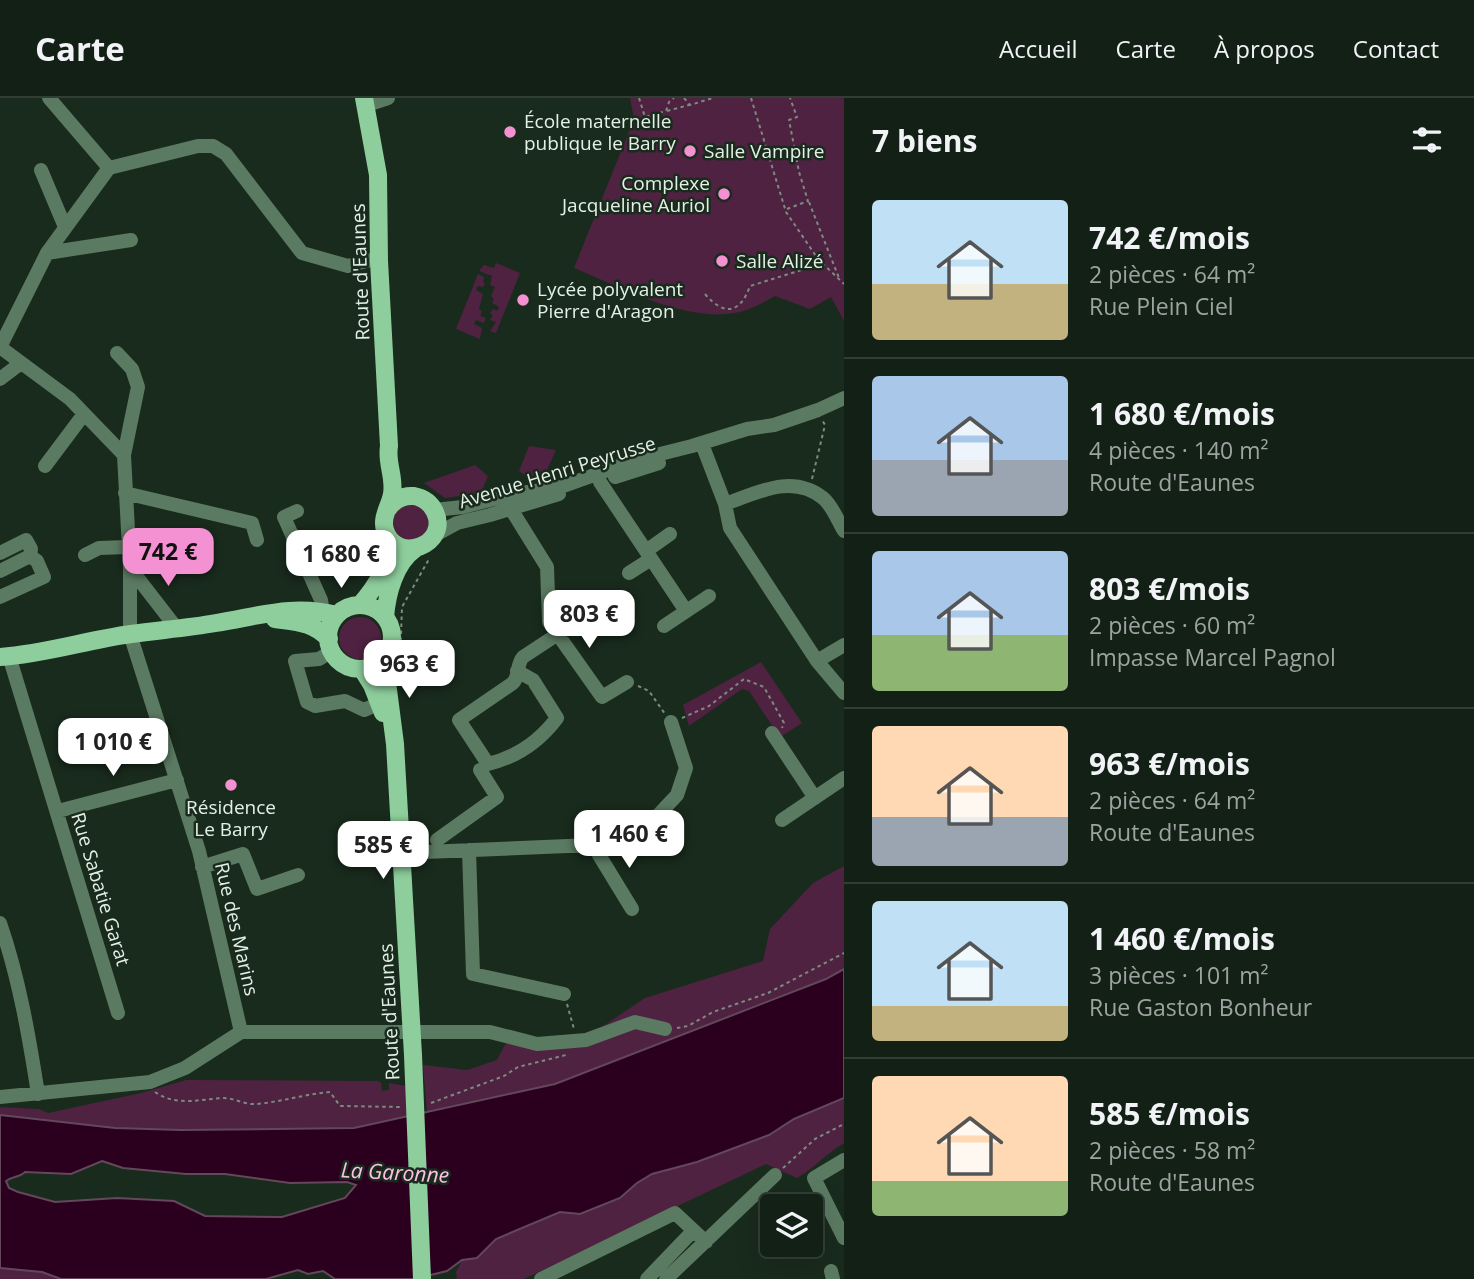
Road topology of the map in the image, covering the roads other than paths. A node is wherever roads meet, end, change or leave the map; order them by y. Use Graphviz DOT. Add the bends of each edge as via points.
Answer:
graph roads {
  1 [pos="50,98"];
  2 [pos="388,98"];
  3 [pos="365,102"];
  4 [pos="109,169"];
  5 [pos="41,170"];
  6 [pos="65,228"];
  7 [pos="131,240"];
  8 [pos="47,253"];
  9 [pos="379,261"];
  10 [pos="0,346"];
  11 [pos="117,353"];
  12 [pos="21,363"];
  13 [pos="0,379"];
  14 [pos="839,400"];
  15 [pos="84,415"];
  16 [pos="747,429"];
  17 [pos="697,445"];
  18 [pos="389,446"];
  19 [pos="124,454"];
  20 [pos="45,466"];
  21 [pos="600,482"];
  22 [pos="125,493"];
  23 [pos="724,504"];
  24 [pos="429,505"];
  25 [pos="510,509"];
  26 [pos="387,510"];
  27 [pos="297,511"];
  28 [pos="844,531"];
  29 [pos="670,534"];
  30 [pos="388,537"];
  31 [pos="257,540"];
  32 [pos="427,545"];
  33 [pos="127,547"];
  34 [pos="0,553"];
  35 [pos="85,555"];
  36 [pos="648,555"];
  37 [pos="30,556"];
  38 [pos="130,568"];
  39 [pos="0,571"];
  40 [pos="629,573"];
  41 [pos="709,596"];
  42 [pos="0,597"];
  43 [pos="360,605"];
  44 [pos="596,609"];
  45 [pos="686,611"];
  46 [pos="330,614"];
  47 [pos="257,617"];
  48 [pos="385,617"];
  49 [pos="664,626"];
  50 [pos="178,630"];
  51 [pos="130,634"];
  52 [pos="557,635"];
  53 [pos="330,645"];
  54 [pos="844,645"];
  55 [pos="5,656"];
  56 [pos="817,661"];
  57 [pos="390,665"];
  58 [pos="362,669"];
  59 [pos="517,671"];
  60 [pos="627,681"];
  61 [pos="844,693"];
  62 [pos="380,703"];
  63 [pos="671,722"];
  64 [pos="775,737"];
  65 [pos="395,744"];
  66 [pos="480,770"];
  67 [pos="844,778"];
  68 [pos="177,780"];
  69 [pos="815,799"];
  70 [pos="58,811"];
  71 [pos="782,820"];
  72 [pos="437,840"];
  73 [pos="596,845"];
  74 [pos="469,850"];
  75 [pos="401,853"];
  76 [pos="202,867"];
  77 [pos="298,875"];
  78 [pos="632,909"];
  79 [pos="0,923"];
  80 [pos="564,994"];
  81 [pos="118,1013"];
  82 [pos="665,1029"];
  83 [pos="241,1032"];
  84 [pos="410,1032"];
  85 [pos="38,1094"];
  86 [pos="0,1097"];
  87 [pos="844,1160"];
  88 [pos="775,1175"];
  89 [pos="693,1231"];
  90 [pos="844,1238"];
  91 [pos="706,1242"];
  92 [pos="564,1274"];
  93 [pos="422,1279"];
  94 [pos="541,1279"];
  95 [pos="646,1279"];
  96 [pos="666,1279"];
  1 -- 4 [label="street"];
  2 -- 3 [label="street"];
  3 -- 9 [label="main road, Route d'Eaunes" via="378,175"];
  4 -- 6 [label="street"];
  4 -- 9 [label="street" via="213,146 226,154 302,253 348,266"];
  5 -- 6 [label="street"];
  6 -- 8 [label="street"];
  7 -- 8 [label="street"];
  8 -- 10 [label="street"];
  9 -- 18 [label="main road, Route d'Eaunes"];
  10 -- 12 [label="street"];
  11 -- 19 [label="street, Rue des Marins" via="132,369 138,387"];
  12 -- 13 [label="street"];
  12 -- 15 [label="street"];
  14 -- 16 [label="street, Avenue Henri Peyrusse" via="774,425"];
  14 -- 16 [label="street, Avenue Henri Peyrusse" via="815,403"];
  15 -- 19 [label="street"];
  15 -- 20 [label="street"];
  16 -- 17 [label="street, Avenue Henri Peyrusse"];
  17 -- 21 [label="street, Avenue Henri Peyrusse"];
  17 -- 23 [label="street"];
  17 -- 24 [label="street, Avenue Henri Peyrusse" via="636,460 558,488 463,507"];
  18 -- 24 [label="main road, Route d'Eaunes" via="403,477"];
  18 -- 26 [label="main road, Route d'Eaunes" via="392,494"];
  19 -- 22 [label="street, Rue des Marins"];
  21 -- 25 [label="street, Avenue Henri Peyrusse"];
  21 -- 36 [label="street"];
  22 -- 31 [label="street" via="252,523"];
  22 -- 33 [label="street, Rue des Marins"];
  23 -- 28 [label="street" via="785,484 825,499"];
  23 -- 56 [label="street" via="730,528"];
  24 -- 26 [label="main road" via="410,496"];
  24 -- 32 [label="main road" via="437,522"];
  25 -- 32 [label="street, Avenue Henri Peyrusse" via="457,523"];
  25 -- 52 [label="street" via="547,567 549,622"];
  26 -- 30 [label="main road" via="384,524"];
  27 -- 46 [label="street" via="284,517"];
  29 -- 36 [label="street"];
  30 -- 32 [label="main road" via="398,546"];
  30 -- 43 [label="main road" via="387,559 372,592"];
  32 -- 48 [label="main road" via="401,564 387,598"];
  33 -- 35 [label="street" via="99,548"];
  33 -- 38 [label="street, Rue des Marins"];
  34 -- 37 [label="street" via="26,540"];
  36 -- 40 [label="street"];
  36 -- 45 [label="street"];
  37 -- 39 [label="street"];
  37 -- 42 [label="street" via="44,577"];
  38 -- 50 [label="street"];
  38 -- 51 [label="street, Rue des Marins"];
  41 -- 45 [label="street"];
  43 -- 46 [label="main road"];
  43 -- 48 [label="main road"];
  44 -- 52 [label="street"];
  45 -- 49 [label="street"];
  46 -- 47 [label="main road" via="303,609"];
  46 -- 53 [label="main road"];
  47 -- 50 [label="main road"];
  47 -- 53 [label="main road" via="313,626"];
  48 -- 57 [label="main road" via="392,638"];
  50 -- 51 [label="main road"];
  51 -- 55 [label="main road"];
  51 -- 68 [label="street, Rue des Marins"];
  52 -- 59 [label="street" via="523,657"];
  52 -- 60 [label="street" via="602,697"];
  53 -- 58 [label="main road" via="342,663"];
  53 -- 62 [label="street" via="319,659 295,661 304,699 315,706 345,701 364,710"];
  54 -- 56 [label="street"];
  55 -- 70 [label="street, Rue Sabatie Garat"];
  56 -- 61 [label="street"];
  57 -- 58 [label="main road"];
  57 -- 65 [label="main road, Route d'Eaunes"];
  58 -- 62 [label="main road, Route d'Eaunes"];
  59 -- 59 [label="street" via="513,683 459,720 488,764 524,750 557,718 533,680"];
  62 -- 65 [label="main road, Route d'Eaunes"];
  63 -- 73 [label="street" via="686,768 677,795 649,826 616,844"];
  64 -- 69 [label="street"];
  65 -- 75 [label="main road, Route d'Eaunes"];
  66 -- 72 [label="street" via="497,797"];
  67 -- 69 [label="street"];
  68 -- 70 [label="street"];
  68 -- 76 [label="street, Rue des Marins"];
  69 -- 71 [label="street"];
  70 -- 81 [label="street, Rue Sabatie Garat"];
  73 -- 74 [label="street"];
  73 -- 78 [label="street"];
  74 -- 75 [label="street"];
  74 -- 80 [label="street" via="473,974"];
  75 -- 84 [label="main road, Route d'Eaunes"];
  76 -- 77 [label="street" via="243,854 257,889"];
  76 -- 83 [label="street, Rue des Marins"];
  79 -- 85 [label="street" via="26,1017"];
  82 -- 84 [label="street" via="635,1022 586,1040 537,1044 490,1032"];
  83 -- 84 [label="street"];
  83 -- 85 [label="street" via="185,1068 149,1082"];
  84 -- 93 [label="main road, Route d'Eaunes"];
  85 -- 86 [label="street"];
  87 -- 90 [label="street" via="814,1178"];
  88 -- 91 [label="street"];
  89 -- 91 [label="street"];
  89 -- 92 [label="street" via="675,1213"];
  89 -- 95 [label="street"];
  91 -- 96 [label="street"];
  92 -- 94 [label="street"];
}
